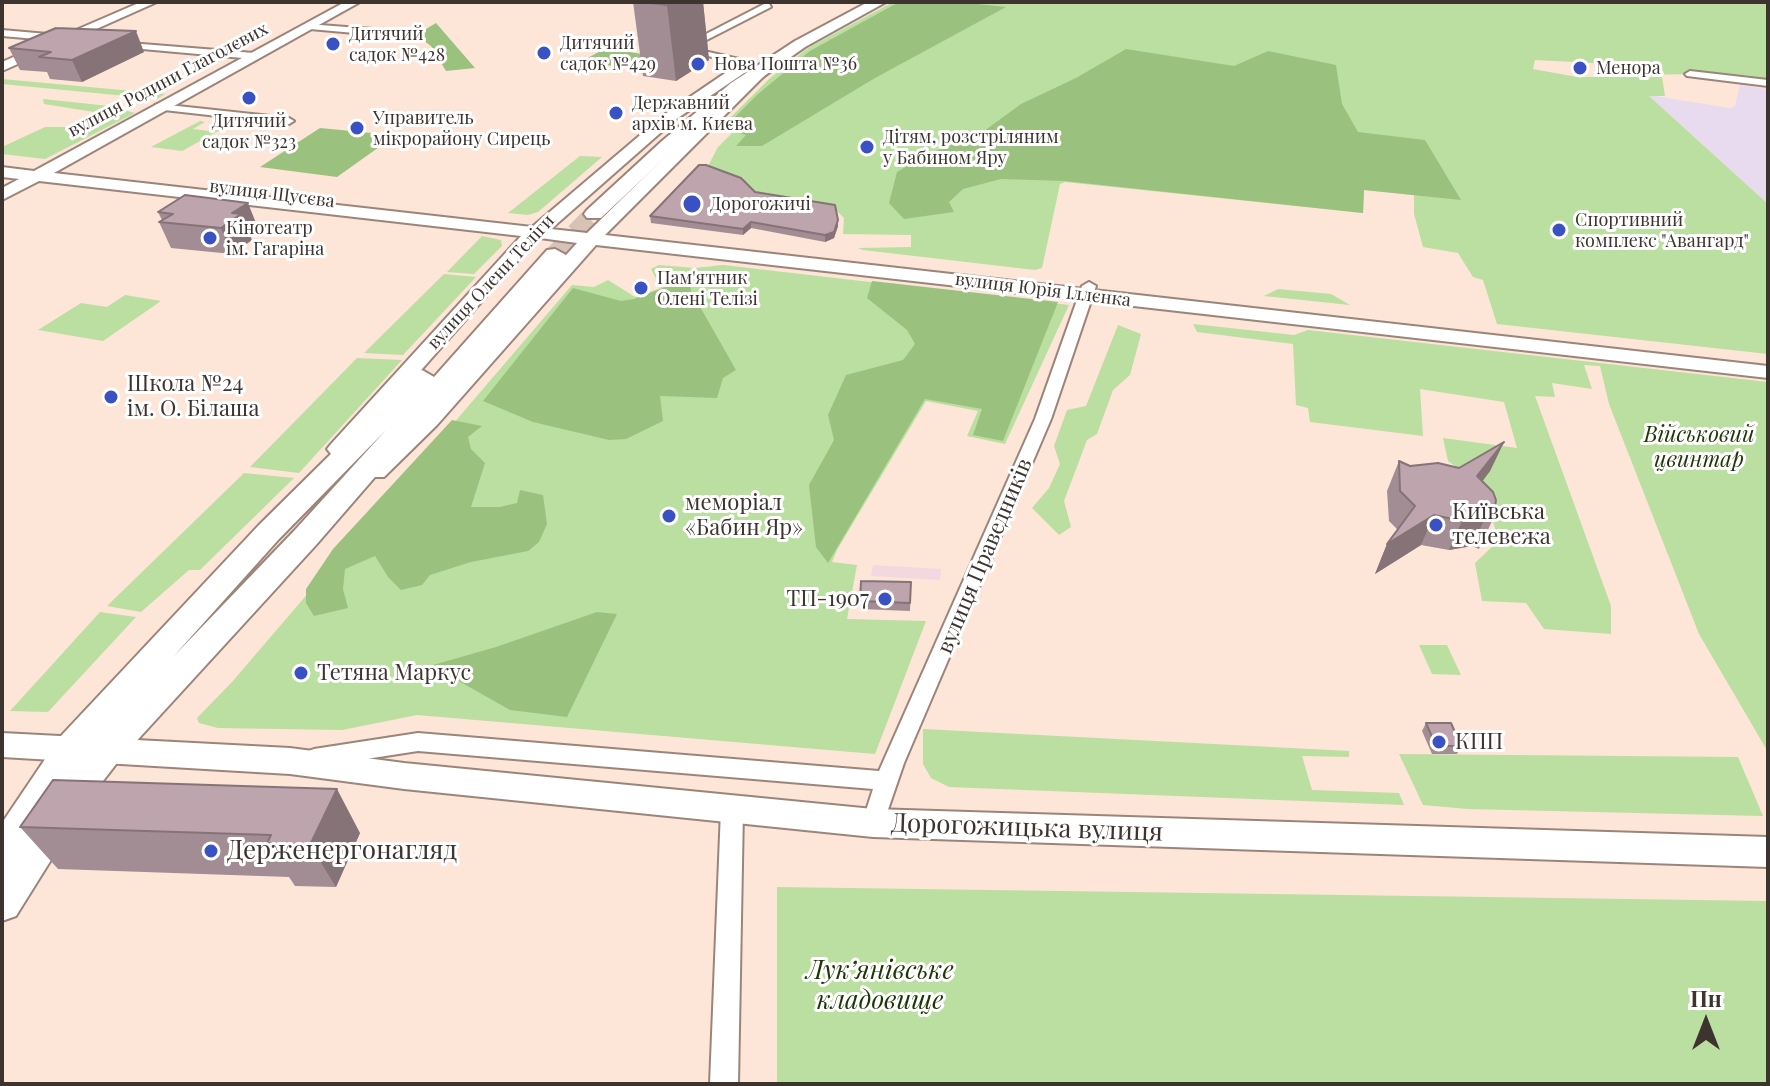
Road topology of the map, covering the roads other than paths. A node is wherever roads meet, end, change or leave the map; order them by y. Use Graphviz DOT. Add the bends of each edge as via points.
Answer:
graph roads {
  1 [pos="151,2"];
  2 [pos="354,2"];
  3 [pos="862,2"];
  4 [pos="879,2"];
  5 [pos="768,5"];
  6 [pos="310,26"];
  7 [pos="2,33"];
  8 [pos="399,34"];
  9 [pos="67,39"];
  10 [pos="90,41"];
  11 [pos="105,42"];
  12 [pos="254,56"];
  13 [pos="753,66"];
  14 [pos="2,67"];
  15 [pos="1690,74"];
  16 [pos="1768,83"];
  17 [pos="159,107"];
  18 [pos="289,121"];
  19 [pos="2,163"];
  20 [pos="2,172"];
  21 [pos="42,172"];
  22 [pos="2,195"];
  23 [pos="590,224"];
  24 [pos="543,242"];
  25 [pos="1088,290"];
  26 [pos="1494,336"];
  27 [pos="1768,362"];
  28 [pos="1768,372"];
  29 [pos="305,538"];
  30 [pos="2,745"];
  31 [pos="90,748"];
  32 [pos="290,761"];
  33 [pos="888,781"];
  34 [pos="732,810"];
  35 [pos="873,823"];
  36 [pos="1768,852"];
  37 [pos="2,855"];
  38 [pos="2,903"];
  39 [pos="724,1084"];
  1 -- 9 [label="main road"];
  2 -- 6 [label="main road, вулиця Родини Глаголєвих"];
  3 -- 13 [label="main road, вулиця Олени Теліги"];
  4 -- 13 [label="main road, вулиця Олени Теліги"];
  5 -- 13 [label="street" via="682,49"];
  6 -- 8 [label="street"];
  6 -- 12 [label="main road, вулиця Родини Глаголєвих"];
  7 -- 9 [label="street"];
  9 -- 10 [label="street"];
  9 -- 14 [label="main road"];
  11 -- 12 [label="street"];
  12 -- 17 [label="main road, вулиця Родини Глаголєвих"];
  13 -- 23 [label="main road, вулиця Олени Теліги"];
  13 -- 24 [label="main road, вулиця Олени Теліги" via="670,117"];
  15 -- 16 [label="street"];
  17 -- 18 [label="street"];
  17 -- 21 [label="main road, вулиця Родини Глаголєвих"];
  19 -- 21 [label="main road, вулиця Щусєва"];
  20 -- 21 [label="main road, вулиця Щусєва"];
  21 -- 22 [label="main road, вулиця Родини Глаголєвих"];
  21 -- 24 [label="main road, вулиця Щусєва"];
  23 -- 24 [label="main road, вулиця Щусєва"];
  23 -- 25 [label="main road, вулиця Юрія Іллєнка"];
  23 -- 29 [label="main road, вулиця Олени Теліги" via="429,420"];
  24 -- 29 [label="main road, вулиця Олени Теліги"];
  24 -- 31 [label="main road, вулиця Олени Теліги" via="417,384 269,532"];
  25 -- 26 [label="main road, вулиця Юрія Іллєнка"];
  25 -- 33 [label="street, вулиця Праведників" via="1043,419"];
  26 -- 27 [label="main road, вулиця Юрія Іллєнка"];
  26 -- 28 [label="main road, вулиця Юрія Іллєнка"];
  29 -- 31 [label="main road, вулиця Олени Теліги"];
  30 -- 31 [label="main road, Дорогожицька вулиця"];
  31 -- 32 [label="main road, Дорогожицька вулиця"];
  31 -- 37 [label="main road, вулиця Олени Теліги"];
  31 -- 38 [label="main road, вулиця Олени Теліги" via="70,798"];
  32 -- 33 [label="street, Дорогожицька вулиця" via="418,742"];
  32 -- 34 [label="main road, Дорогожицька вулиця"];
  33 -- 35 [label="street, вулиця Праведників"];
  34 -- 35 [label="main road, Дорогожицька вулиця"];
  34 -- 39 [label="street"];
  35 -- 36 [label="main road, Дорогожицька вулиця"];
}
